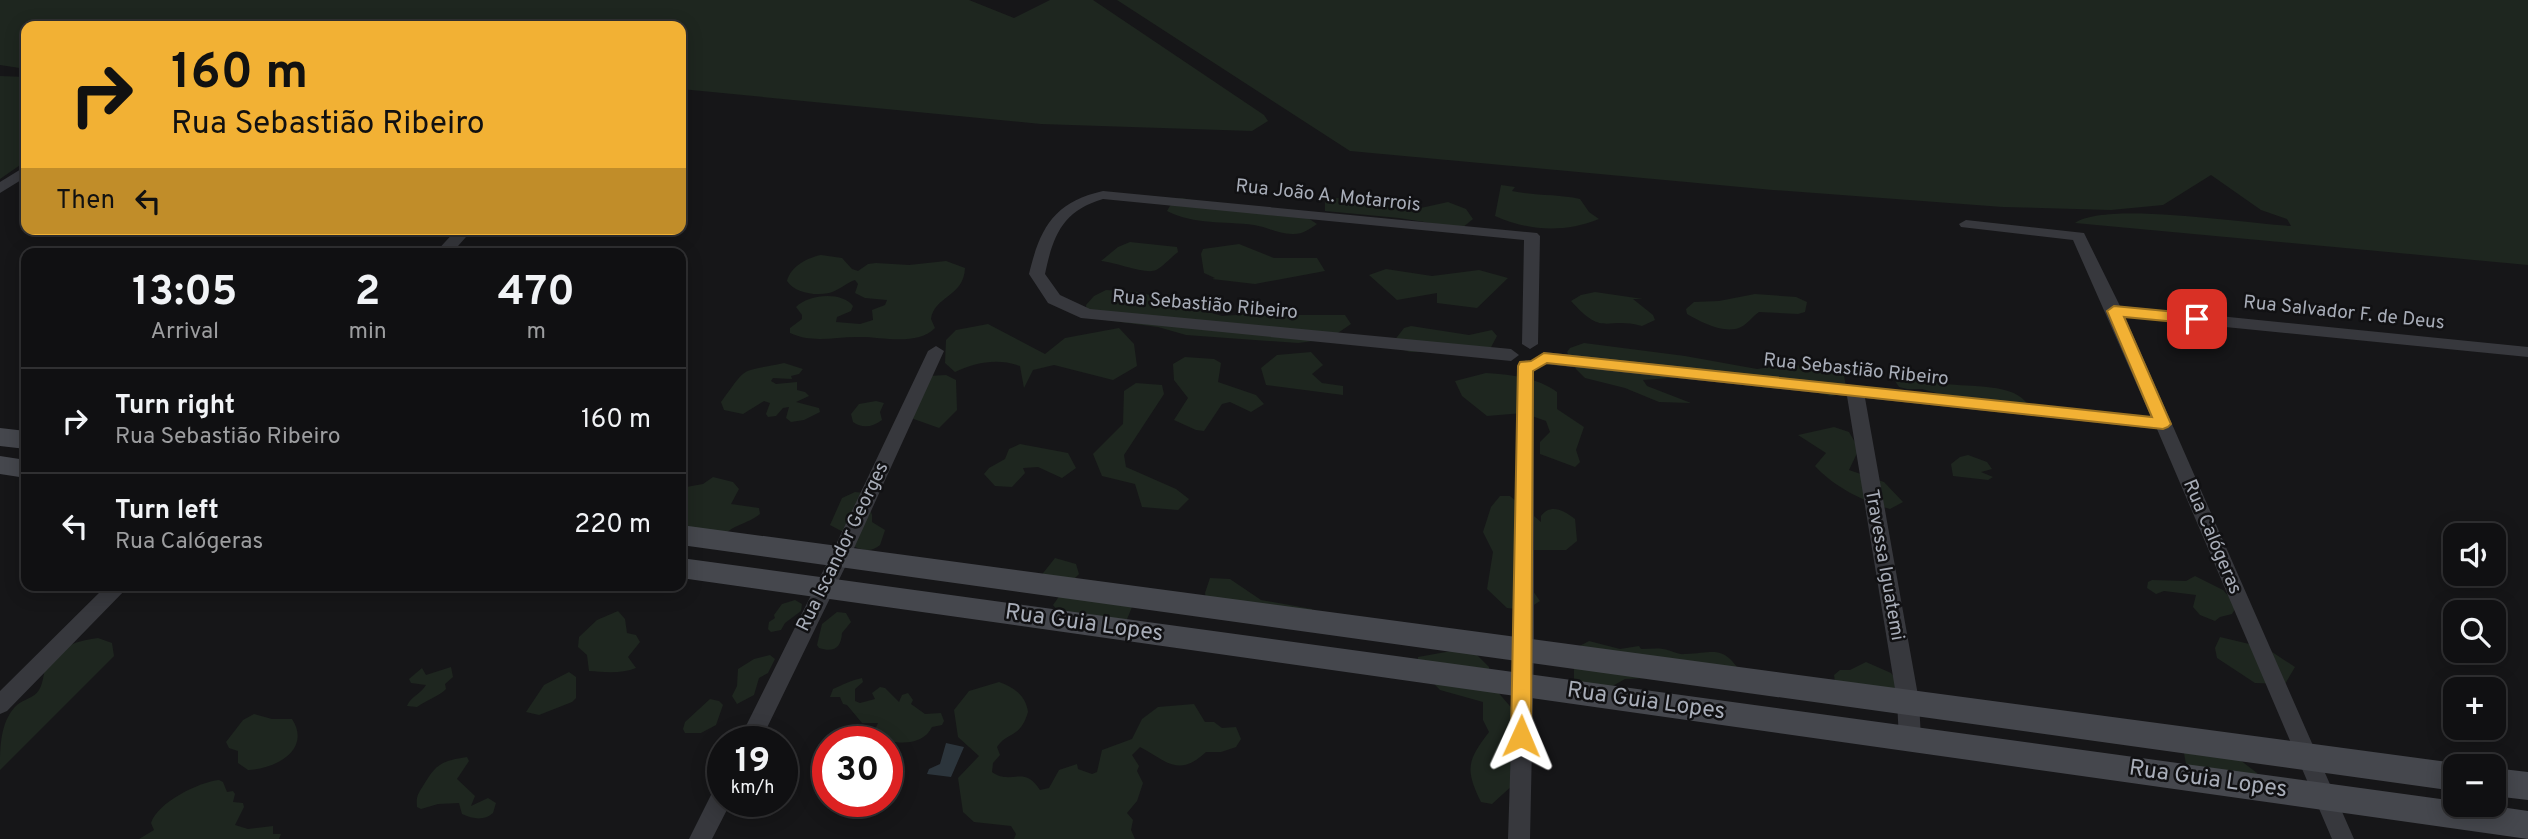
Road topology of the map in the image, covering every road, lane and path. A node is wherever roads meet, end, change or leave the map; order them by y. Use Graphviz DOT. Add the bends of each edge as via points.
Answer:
graph roads {
  1 [pos="21,174"];
  2 [pos="0,189"];
  3 [pos="1119,195"];
  4 [pos="1966,224"];
  5 [pos="460,235"];
  6 [pos="448,248"];
  7 [pos="2114,311"];
  8 [pos="936,351"];
  9 [pos="2528,352"];
  10 [pos="1527,360"];
  11 [pos="1855,391"];
  12 [pos="2163,424"];
  13 [pos="0,437"];
  14 [pos="21,439"];
  15 [pos="0,465"];
  16 [pos="21,468"];
  17 [pos="686,536"];
  18 [pos="840,556"];
  19 [pos="686,569"];
  20 [pos="824,587"];
  21 [pos="114,591"];
  22 [pos="1524,652"];
  23 [pos="1522,685"];
  24 [pos="1908,701"];
  25 [pos="0,705"];
  26 [pos="756,726"];
  27 [pos="1910,739"];
  28 [pos="2307,757"];
  29 [pos="2443,775"];
  30 [pos="2506,783"];
  31 [pos="2528,786"];
  32 [pos="2325,797"];
  33 [pos="711,817"];
  34 [pos="2528,825"];
  35 [pos="700,839"];
  36 [pos="1518,839"];
  37 [pos="2343,839"];
  1 -- 2 [label="street"];
  3 -- 10 [label="street, Rua João A. Motarrois" via="1532,236 1530,344 1514,347"];
  3 -- 10 [label="street, Rua Sebastião Ribeiro" via="1090,197 1072,206 1047,237 1037,274 1054,299 1087,314"];
  4 -- 7 [label="street, Rua Calógeras" via="2079,236"];
  5 -- 6 [label="street"];
  7 -- 9 [label="street, Rua Salvador F. de Deus"];
  7 -- 12 [label="street, Rua Calógeras"];
  8 -- 18 [label="street, Rua Iscandor Georges"];
  10 -- 11 [label="street, Rua Sebastião Ribeiro"];
  10 -- 22 [label="street"];
  11 -- 12 [label="street, Rua Sebastião Ribeiro"];
  11 -- 24 [label="street, Travessa Iguatemi"];
  12 -- 28 [label="street, Rua Calógeras"];
  13 -- 14 [label="main road"];
  15 -- 16 [label="main road"];
  17 -- 18 [label="main road, Rua Guia Lopes"];
  18 -- 20 [label="street, Rua Iscandor Georges"];
  18 -- 22 [label="main road, Rua Guia Lopes"];
  19 -- 20 [label="main road, Rua Guia Lopes"];
  20 -- 23 [label="main road, Rua Guia Lopes"];
  20 -- 26 [label="street, Rua Iscandor Georges"];
  21 -- 25 [label="street"];
  22 -- 23 [label="street"];
  22 -- 24 [label="main road, Rua Guia Lopes"];
  23 -- 27 [label="main road, Rua Guia Lopes"];
  23 -- 36 [label="street"];
  24 -- 27 [label="street, Travessa Iguatemi"];
  24 -- 28 [label="main road, Rua Guia Lopes"];
  27 -- 32 [label="main road, Rua Guia Lopes"];
  28 -- 29 [label="main road, Rua Guia Lopes"];
  28 -- 32 [label="street, Rua Calógeras"];
  30 -- 31 [label="main road"];
  32 -- 34 [label="main road, Rua Guia Lopes"];
  32 -- 37 [label="street, Rua Calógeras"];
  33 -- 35 [label="street"];
}
